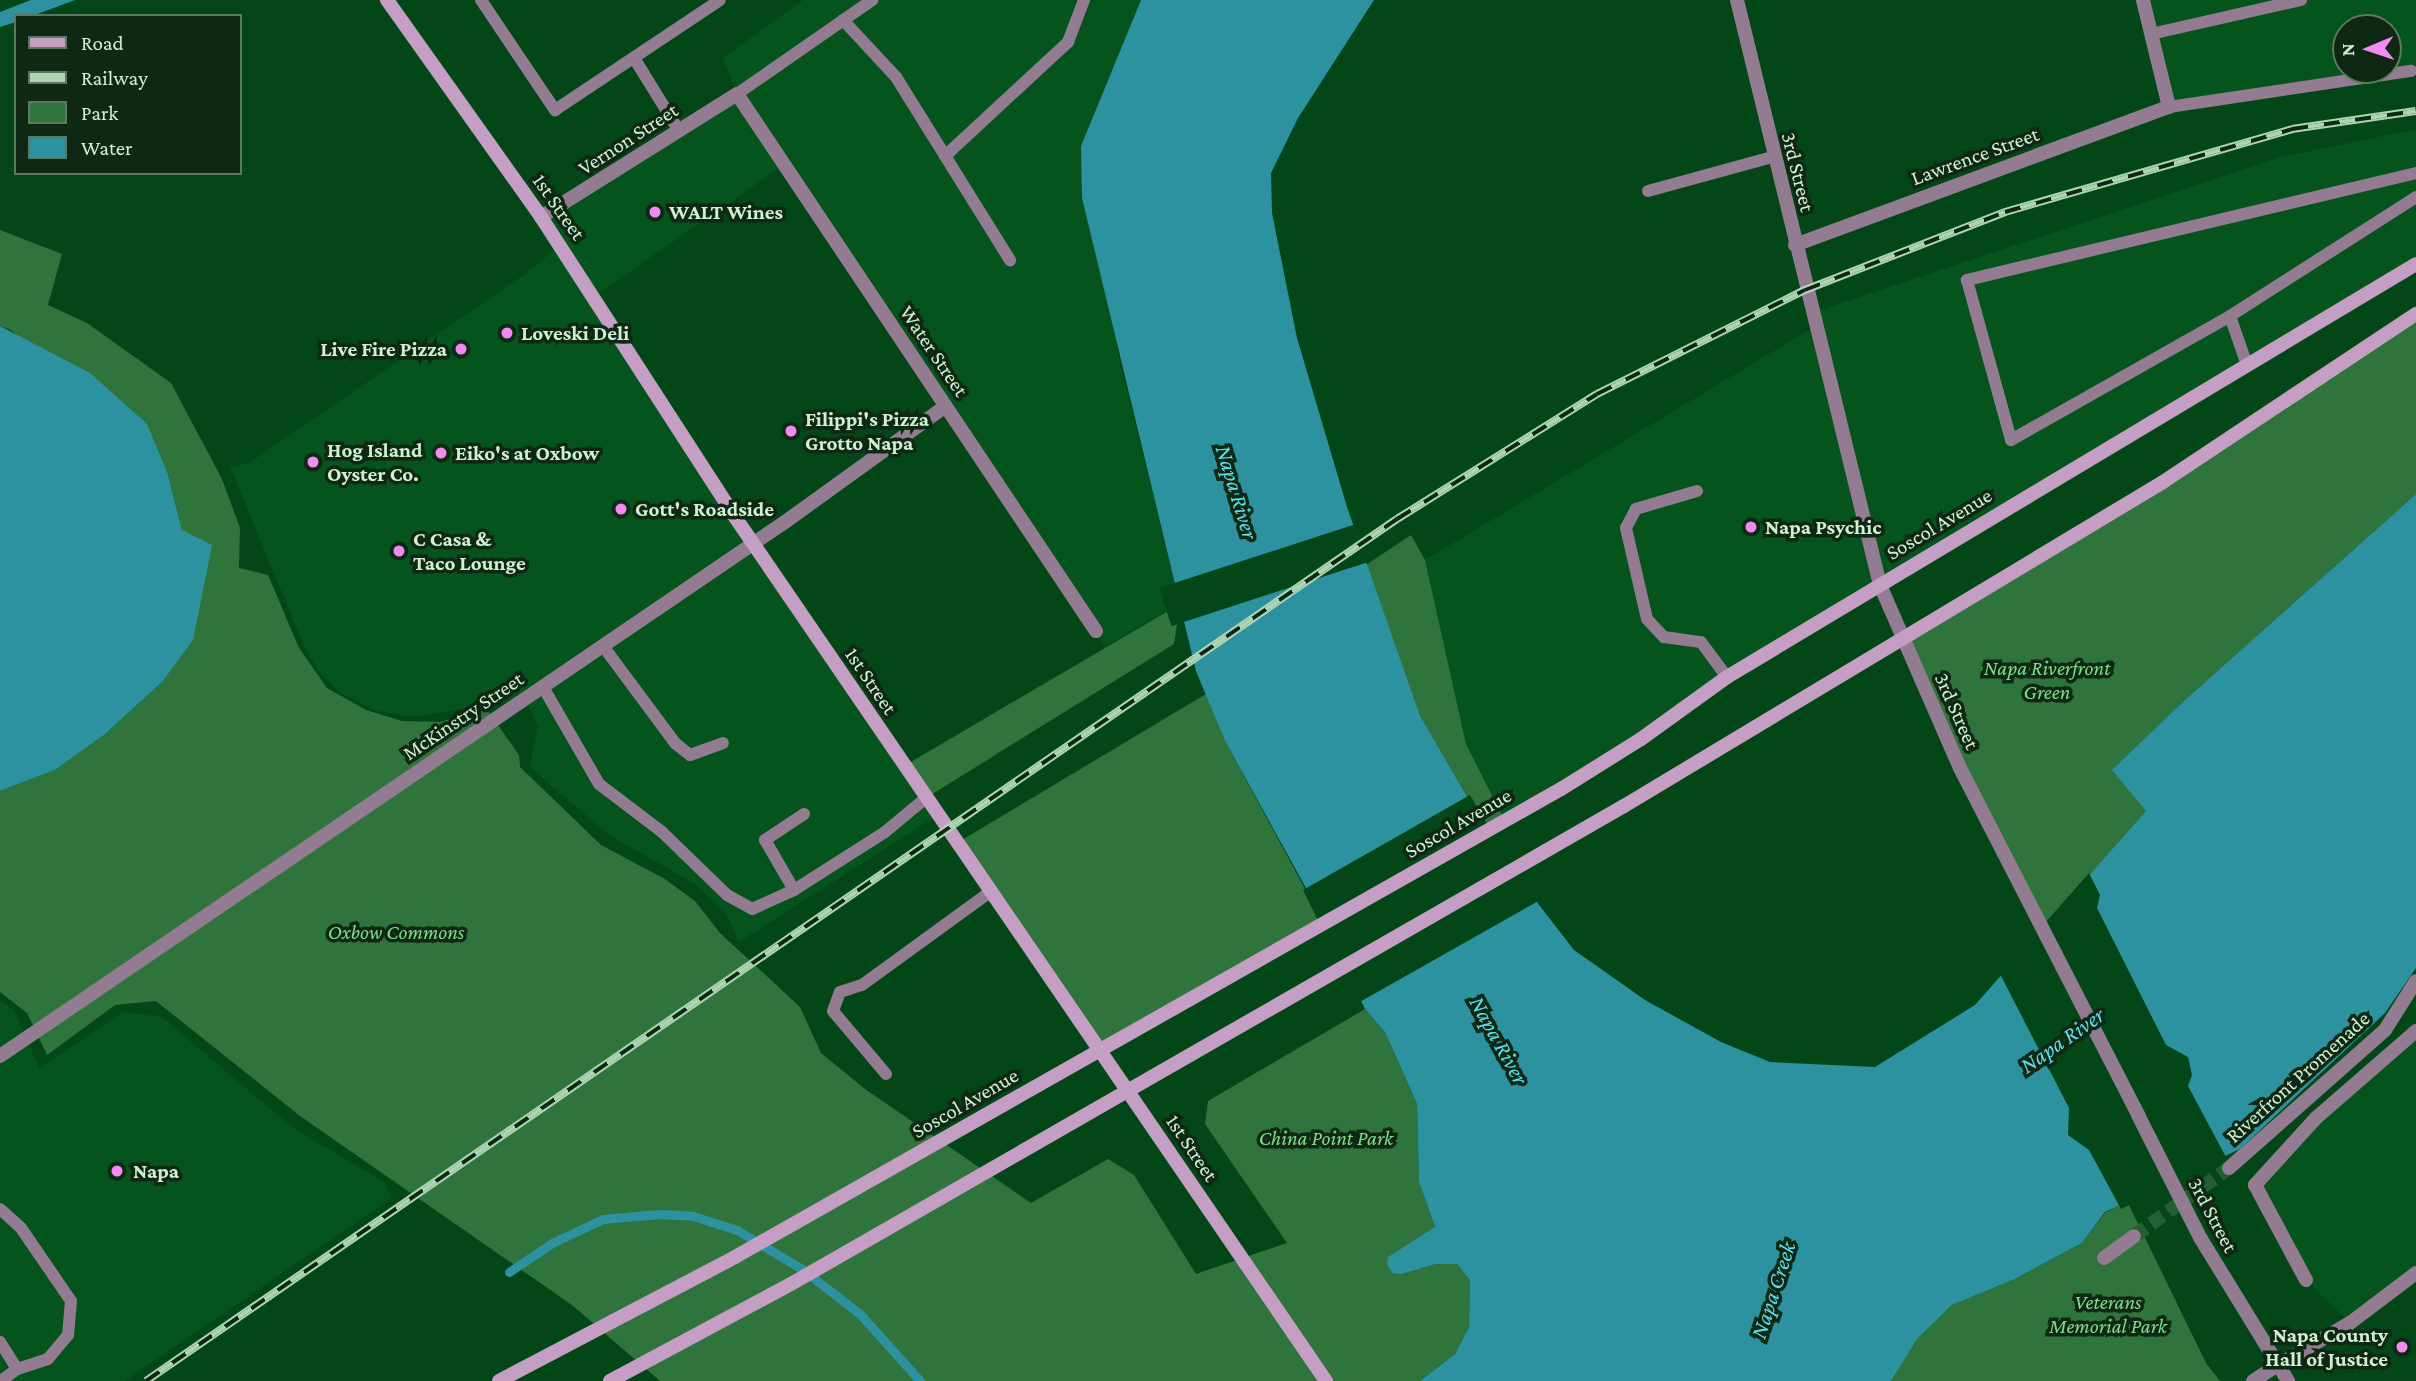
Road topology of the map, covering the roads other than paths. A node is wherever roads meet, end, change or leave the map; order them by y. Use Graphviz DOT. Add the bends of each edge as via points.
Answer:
graph roads {
  1 [pos="387,0"];
  2 [pos="481,0"];
  3 [pos="720,0"];
  4 [pos="872,0"];
  5 [pos="1084,0"];
  6 [pos="1737,0"];
  7 [pos="2143,0"];
  8 [pos="2301,0"];
  9 [pos="843,20"];
  10 [pos="2151,34"];
  11 [pos="634,58"];
  12 [pos="2411,71"];
  13 [pos="737,94"];
  14 [pos="2169,107"];
  15 [pos="679,131"];
  16 [pos="945,156"];
  17 [pos="1772,158"];
  18 [pos="2416,173"];
  19 [pos="1648,191"];
  20 [pos="2416,197"];
  21 [pos="541,217"];
  22 [pos="1795,245"];
  23 [pos="1010,260"];
  24 [pos="2416,264"];
  25 [pos="2416,314"];
  26 [pos="2230,316"];
  27 [pos="2246,365"];
  28 [pos="946,406"];
  29 [pos="1697,491"];
  30 [pos="753,543"];
  31 [pos="1880,585"];
  32 [pos="1096,631"];
  33 [pos="1901,638"];
  34 [pos="603,646"];
  35 [pos="1727,677"];
  36 [pos="543,687"];
  37 [pos="723,743"];
  38 [pos="926,798"];
  39 [pos="804,814"];
  40 [pos="794,890"];
  41 [pos="990,892"];
  42 [pos="2416,981"];
  43 [pos="2416,1031"];
  44 [pos="1099,1050"];
  45 [pos="0,1056"];
  46 [pos="886,1074"];
  47 [pos="1128,1092"];
  48 [pos="2229,1168"];
  49 [pos="0,1209"];
  50 [pos="2134,1236"];
  51 [pos="2104,1258"];
  52 [pos="2416,1273"];
  53 [pos="2306,1280"];
  54 [pos="0,1342"];
  55 [pos="2278,1365"];
  56 [pos="17,1369"];
  57 [pos="1,1381"];
  58 [pos="499,1381"];
  59 [pos="610,1381"];
  60 [pos="1326,1381"];
  61 [pos="2253,1381"];
  62 [pos="2288,1381"];
  1 -- 21 [label="main road, 1st Street"];
  2 -- 11 [label="lane" via="555,110"];
  3 -- 11 [label="lane"];
  4 -- 9 [label="lane"];
  5 -- 16 [label="lane" via="1068,43"];
  6 -- 17 [label="street, 3rd Street"];
  7 -- 10 [label="street"];
  8 -- 10 [label="lane"];
  9 -- 13 [label="lane"];
  9 -- 16 [label="lane" via="896,77"];
  10 -- 14 [label="street"];
  11 -- 15 [label="lane"];
  12 -- 14 [label="lane"];
  13 -- 15 [label="street, Vernon Street"];
  13 -- 28 [label="street, Water Street"];
  14 -- 22 [label="street, Lawrence Street"];
  15 -- 21 [label="street, Vernon Street"];
  16 -- 23 [label="lane"];
  17 -- 19 [label="lane"];
  17 -- 22 [label="street, 3rd Street"];
  18 -- 26 [label="lane" via="1967,280 2011,440"];
  20 -- 26 [label="lane"];
  21 -- 30 [label="main road, 1st Street"];
  22 -- 31 [label="street, 3rd Street"];
  24 -- 27 [label="main road, Soscol Avenue"];
  25 -- 33 [label="main road" via="2163,482"];
  26 -- 27 [label="lane"];
  27 -- 31 [label="main road, Soscol Avenue"];
  28 -- 30 [label="street, McKinstry Street"];
  28 -- 32 [label="street, Water Street"];
  29 -- 35 [label="lane" via="1636,509 1626,528 1647,619 1664,637 1701,642"];
  30 -- 34 [label="street, McKinstry Street"];
  30 -- 38 [label="main road, 1st Street"];
  31 -- 33 [label="street, 3rd Street"];
  31 -- 35 [label="main road, Soscol Avenue"];
  33 -- 47 [label="main road" via="1527,863"];
  33 -- 55 [label="street, 3rd Street, bridge" via="1960,768 2201,1239"];
  34 -- 36 [label="street, McKinstry Street"];
  34 -- 37 [label="lane" via="675,743 690,755"];
  35 -- 44 [label="main road, Soscol Avenue" via="1641,739 1505,821"];
  36 -- 40 [label="lane" via="599,784 661,831 727,895 752,909"];
  36 -- 45 [label="street, McKinstry Street"];
  38 -- 40 [label="lane" via="885,832"];
  38 -- 41 [label="main road, 1st Street"];
  39 -- 40 [label="lane" via="765,840"];
  41 -- 44 [label="main road, 1st Street"];
  41 -- 46 [label="lane" via="862,985 840,992 833,1011"];
  42 -- 48 [label="street, Riverfront Promenade" via="2385,1030"];
  43 -- 53 [label="street, Riverfront Promenade" via="2316,1118 2255,1185"];
  44 -- 47 [label="main road, 1st Street"];
  44 -- 58 [label="main road, Soscol Avenue"];
  47 -- 59 [label="main road"];
  47 -- 60 [label="main road, 1st Street"];
  49 -- 56 [label="lane" via="21,1228 71,1301 68,1335 48,1359"];
  50 -- 51 [label="street"];
  52 -- 55 [label="street" via="2350,1323"];
  54 -- 56 [label="lane"];
  55 -- 61 [label="street"];
  55 -- 62 [label="street, 3rd Street"];
  56 -- 57 [label="lane"];
}
